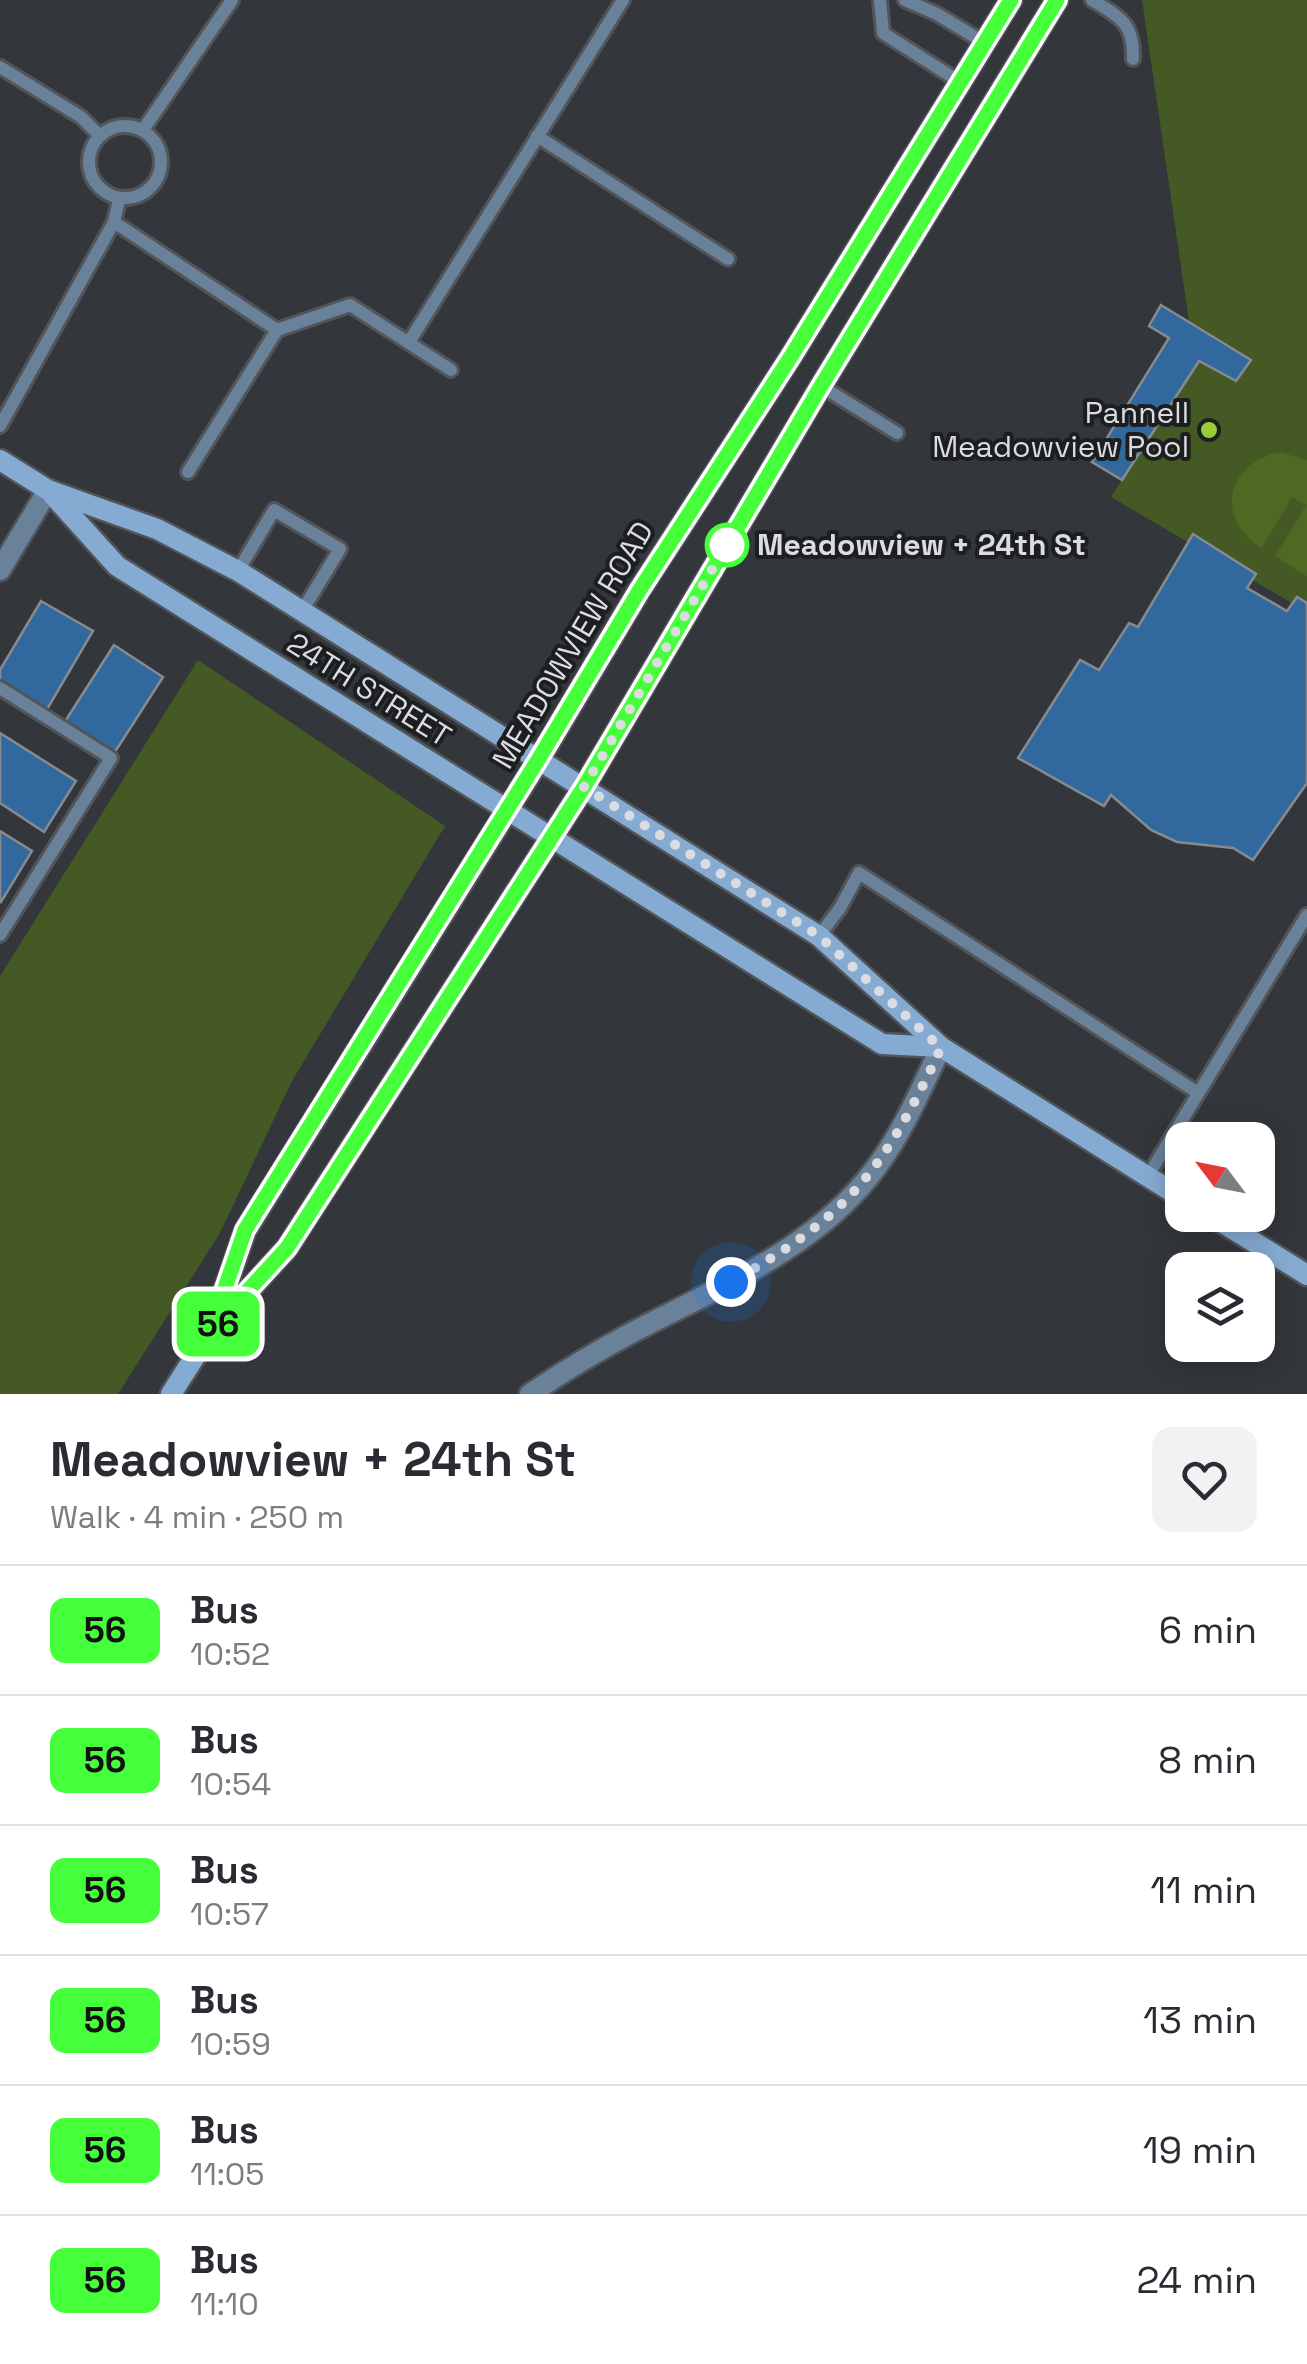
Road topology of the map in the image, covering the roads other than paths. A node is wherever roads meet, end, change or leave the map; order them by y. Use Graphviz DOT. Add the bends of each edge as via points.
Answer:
graph roads {
  1 [pos="232,0"];
  2 [pos="623,0"];
  3 [pos="880,0"];
  4 [pos="905,0"];
  5 [pos="1011,0"];
  6 [pos="1057,0"];
  7 [pos="1092,0"];
  8 [pos="985,43"];
  9 [pos="1134,59"];
  10 [pos="0,68"];
  11 [pos="960,82"];
  12 [pos="143,130"];
  13 [pos="100,136"];
  14 [pos="537,136"];
  15 [pos="119,200"];
  16 [pos="114,222"];
  17 [pos="728,259"];
  18 [pos="277,330"];
  19 [pos="409,342"];
  20 [pos="452,370"];
  21 [pos="821,386"];
  22 [pos="0,426"];
  23 [pos="897,432"];
  24 [pos="0,460"];
  25 [pos="188,472"];
  26 [pos="48,490"];
  27 [pos="0,570"];
  28 [pos="238,570"];
  29 [pos="302,611"];
  30 [pos="0,688"];
  31 [pos="538,760"];
  32 [pos="584,787"];
  33 [pos="506,810"];
  34 [pos="552,837"];
  35 [pos="1307,915"];
  36 [pos="0,935"];
  37 [pos="819,936"];
  38 [pos="941,1048"];
  39 [pos="1198,1094"];
  40 [pos="1148,1176"];
  41 [pos="1165,1187"];
  42 [pos="1237,1232"];
  43 [pos="1307,1275"];
  44 [pos="210,1332"];
  45 [pos="172,1394"];
  46 [pos="530,1394"];
  1 -- 12 [label="lane"];
  2 -- 14 [label="lane"];
  3 -- 11 [label="lane" via="882,34"];
  4 -- 8 [label="lane"];
  5 -- 8 [label="main road, MEADOWVIEW ROAD"];
  6 -- 21 [label="main road, MEADOWVIEW ROAD"];
  7 -- 9 [label="lane" via="1124,20"];
  8 -- 11 [label="main road, MEADOWVIEW ROAD"];
  10 -- 13 [label="lane" via="81,117"];
  11 -- 31 [label="main road, MEADOWVIEW ROAD"];
  12 -- 13 [label="lane" via="125,125"];
  12 -- 15 [label="lane" via="159,148 158,176 138,196"];
  13 -- 15 [label="lane" via="91,147 91,175"];
  14 -- 17 [label="lane"];
  14 -- 19 [label="lane"];
  15 -- 16 [label="lane"];
  16 -- 18 [label="lane"];
  16 -- 22 [label="lane"];
  18 -- 19 [label="lane" via="350,305"];
  18 -- 25 [label="lane"];
  19 -- 20 [label="lane"];
  21 -- 23 [label="lane"];
  21 -- 32 [label="main road, MEADOWVIEW ROAD"];
  24 -- 26 [label="main road, 24TH STREET"];
  26 -- 27 [label="street"];
  26 -- 28 [label="main road, 24TH STREET" via="157,529"];
  26 -- 33 [label="main road, 24TH STREET" via="117,566"];
  28 -- 29 [label="main road, 24TH STREET"];
  28 -- 29 [label="lane" via="274,510 340,549"];
  29 -- 31 [label="main road, 24TH STREET"];
  30 -- 36 [label="lane" via="110,758"];
  31 -- 32 [label="main road, 24TH STREET"];
  31 -- 33 [label="main road, MEADOWVIEW ROAD"];
  32 -- 34 [label="main road, MEADOWVIEW ROAD"];
  32 -- 37 [label="main road, 24TH STREET"];
  33 -- 34 [label="main road, 24TH STREET"];
  33 -- 44 [label="main road, MEADOWVIEW ROAD" via="245,1230"];
  34 -- 38 [label="main road, 24TH STREET" via="882,1044"];
  34 -- 44 [label="main road, MEADOWVIEW ROAD" via="287,1248"];
  35 -- 39 [label="lane"];
  37 -- 38 [label="main road, 24TH STREET"];
  37 -- 39 [label="lane" via="859,873"];
  38 -- 40 [label="main road, 24TH STREET"];
  38 -- 46 [label="street" via="874,1170 816,1229"];
  39 -- 40 [label="lane"];
  40 -- 41 [label="main road, 24TH STREET"];
  42 -- 43 [label="main road"];
  44 -- 45 [label="main road, MEADOWVIEW ROAD"];
}
